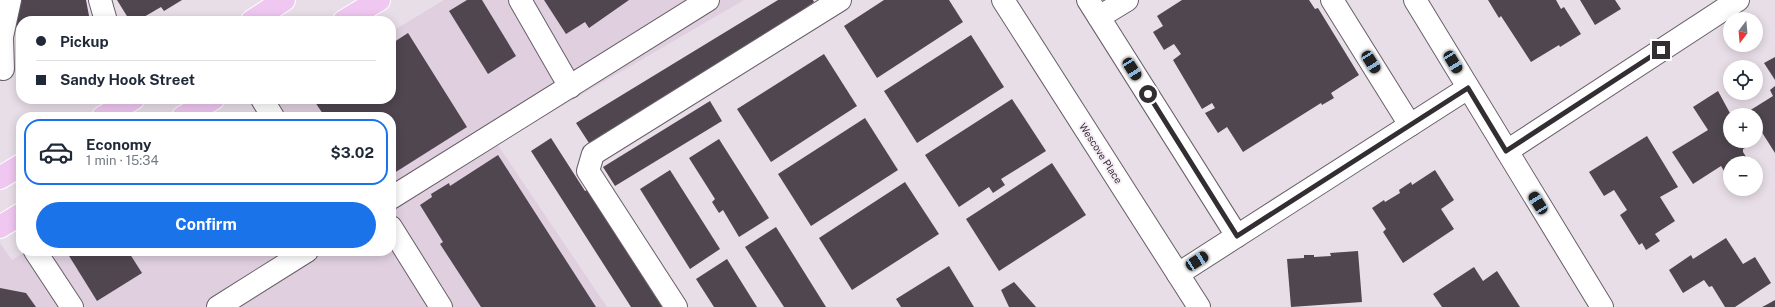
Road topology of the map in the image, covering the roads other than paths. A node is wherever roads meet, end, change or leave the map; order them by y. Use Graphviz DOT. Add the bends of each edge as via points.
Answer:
graph roads {
  1 [pos="10,0"];
  2 [pos="100,0"];
  3 [pos="284,0"];
  4 [pos="379,0"];
  5 [pos="520,0"];
  6 [pos="708,0"];
  7 [pos="840,0"];
  8 [pos="1003,0"];
  9 [pos="1127,0"];
  10 [pos="1332,0"];
  11 [pos="1415,0"];
  12 [pos="1738,0"];
  13 [pos="1094,9"];
  14 [pos="105,16"];
  15 [pos="260,16"];
  16 [pos="352,16"];
  17 [pos="8,69"];
  18 [pos="570,87"];
  19 [pos="1468,88"];
  20 [pos="125,104"];
  21 [pos="205,104"];
  22 [pos="111,112"];
  23 [pos="191,112"];
  24 [pos="1410,125"];
  25 [pos="1506,151"];
  26 [pos="16,168"];
  27 [pos="0,178"];
  28 [pos="396,195"];
  29 [pos="396,235"];
  30 [pos="1237,236"];
  31 [pos="38,256"];
  32 [pos="299,256"];
  33 [pos="1178,274"];
  34 [pos="72,307"];
  35 [pos="218,307"];
  36 [pos="441,307"];
  37 [pos="676,307"];
  38 [pos="1199,307"];
  39 [pos="1602,307"];
  1 -- 17 [label="street" via="2,36"];
  2 -- 14 [label="street"];
  3 -- 15 [label="main road"];
  4 -- 16 [label="main road"];
  5 -- 18 [label="street"];
  6 -- 18 [label="street"];
  7 -- 37 [label="street" via="593,154 588,171"];
  8 -- 33 [label="street, Wescove Place"];
  9 -- 13 [label="street"];
  10 -- 24 [label="street"];
  11 -- 19 [label="street"];
  12 -- 25 [label="street"];
  13 -- 30 [label="street"];
  18 -- 28 [label="street"];
  19 -- 24 [label="street"];
  19 -- 25 [label="street"];
  20 -- 22 [label="main road"];
  21 -- 23 [label="main road"];
  24 -- 30 [label="street"];
  25 -- 39 [label="street"];
  26 -- 27 [label="main road"];
  29 -- 36 [label="street"];
  30 -- 33 [label="street"];
  31 -- 34 [label="street"];
  32 -- 35 [label="street"];
  33 -- 38 [label="street, Wescove Place"];
}
